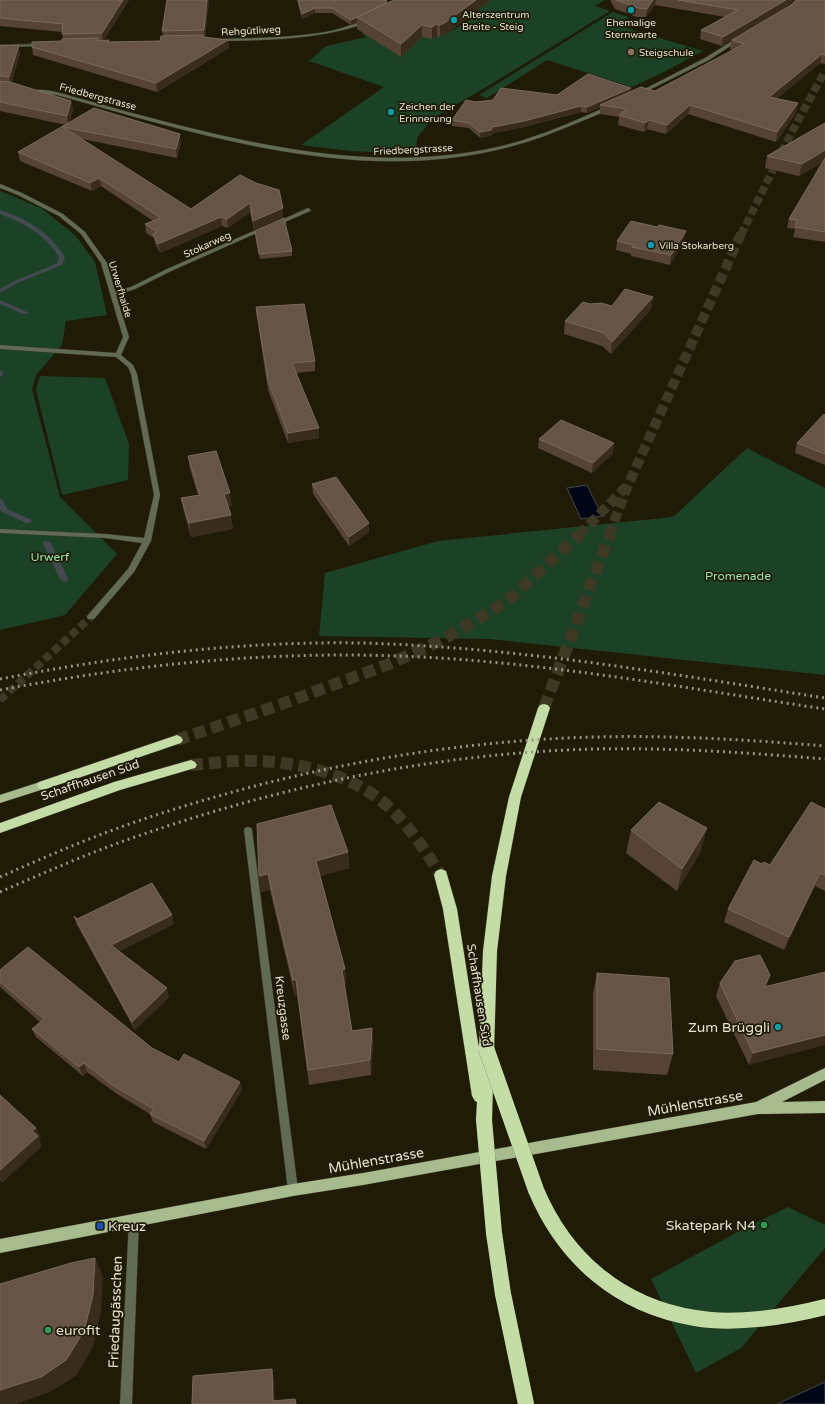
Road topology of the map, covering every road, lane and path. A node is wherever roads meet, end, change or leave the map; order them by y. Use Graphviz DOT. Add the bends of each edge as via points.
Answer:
graph roads {
  1 [pos="371,19"];
  2 [pos="742,38"];
  3 [pos="209,41"];
  4 [pos="46,45"];
  5 [pos="0,46"];
  6 [pos="28,90"];
  7 [pos="633,96"];
  8 [pos="614,105"];
  9 [pos="0,186"];
  10 [pos="308,210"];
  11 [pos="114,294"];
  12 [pos="0,347"];
  13 [pos="118,355"];
  14 [pos="0,532"];
  15 [pos="147,541"];
  16 [pos="91,617"];
  17 [pos="544,708"];
  18 [pos="177,740"];
  19 [pos="190,765"];
  20 [pos="43,785"];
  21 [pos="0,798"];
  22 [pos="0,828"];
  23 [pos="248,830"];
  24 [pos="441,875"];
  25 [pos="486,1040"];
  26 [pos="825,1074"];
  27 [pos="825,1107"];
  28 [pos="758,1108"];
  29 [pos="484,1120"];
  30 [pos="293,1190"];
  31 [pos="134,1220"];
  32 [pos="0,1246"];
  33 [pos="825,1307"];
  34 [pos="126,1404"];
  35 [pos="526,1404"];
  1 -- 3 [label="street, Rehgütliweg" via="350,28 318,35"];
  2 -- 7 [label="street"];
  4 -- 5 [label="street"];
  6 -- 8 [label="street, Friedbergstrasse" via="57,94 225,140 303,154 359,160 427,159 491,150 520,143"];
  9 -- 11 [label="street, Urwerfhalde" via="61,215 83,233 104,263"];
  10 -- 11 [label="street, Stokarweg" via="133,288"];
  11 -- 13 [label="street, Urwerfhalde" via="126,337"];
  12 -- 13 [label="street"];
  13 -- 15 [label="street" via="131,366 134,374 157,494"];
  14 -- 15 [label="street" via="105,536"];
  15 -- 16 [label="street" via="131,570"];
  17 -- 25 [label="highway" via="515,797 499,876 490,951"];
  18 -- 20 [label="highway"];
  19 -- 22 [label="highway, Schaffhausen Süd" via="112,788"];
  20 -- 21 [label="main road"];
  23 -- 30 [label="street, Kreuzgasse"];
  24 -- 29 [label="highway, Schaffhausen Süd" via="448,893"];
  25 -- 29 [label="highway, bridge"];
  25 -- 33 [label="highway, bridge" via="543,1206 569,1247 603,1279 648,1305 696,1318 727,1320 776,1316"];
  26 -- 28 [label="main road, Mühlenstrasse"];
  27 -- 28 [label="main road, Mühlenstrasse"];
  28 -- 30 [label="main road, Mühlenstrasse"];
  29 -- 35 [label="highway, bridge" via="494,1233 503,1294"];
  30 -- 31 [label="main road, Mühlenstrasse"];
  31 -- 32 [label="main road, Mühlenstrasse"];
  31 -- 34 [label="street, Friedaugässchen"];
}
